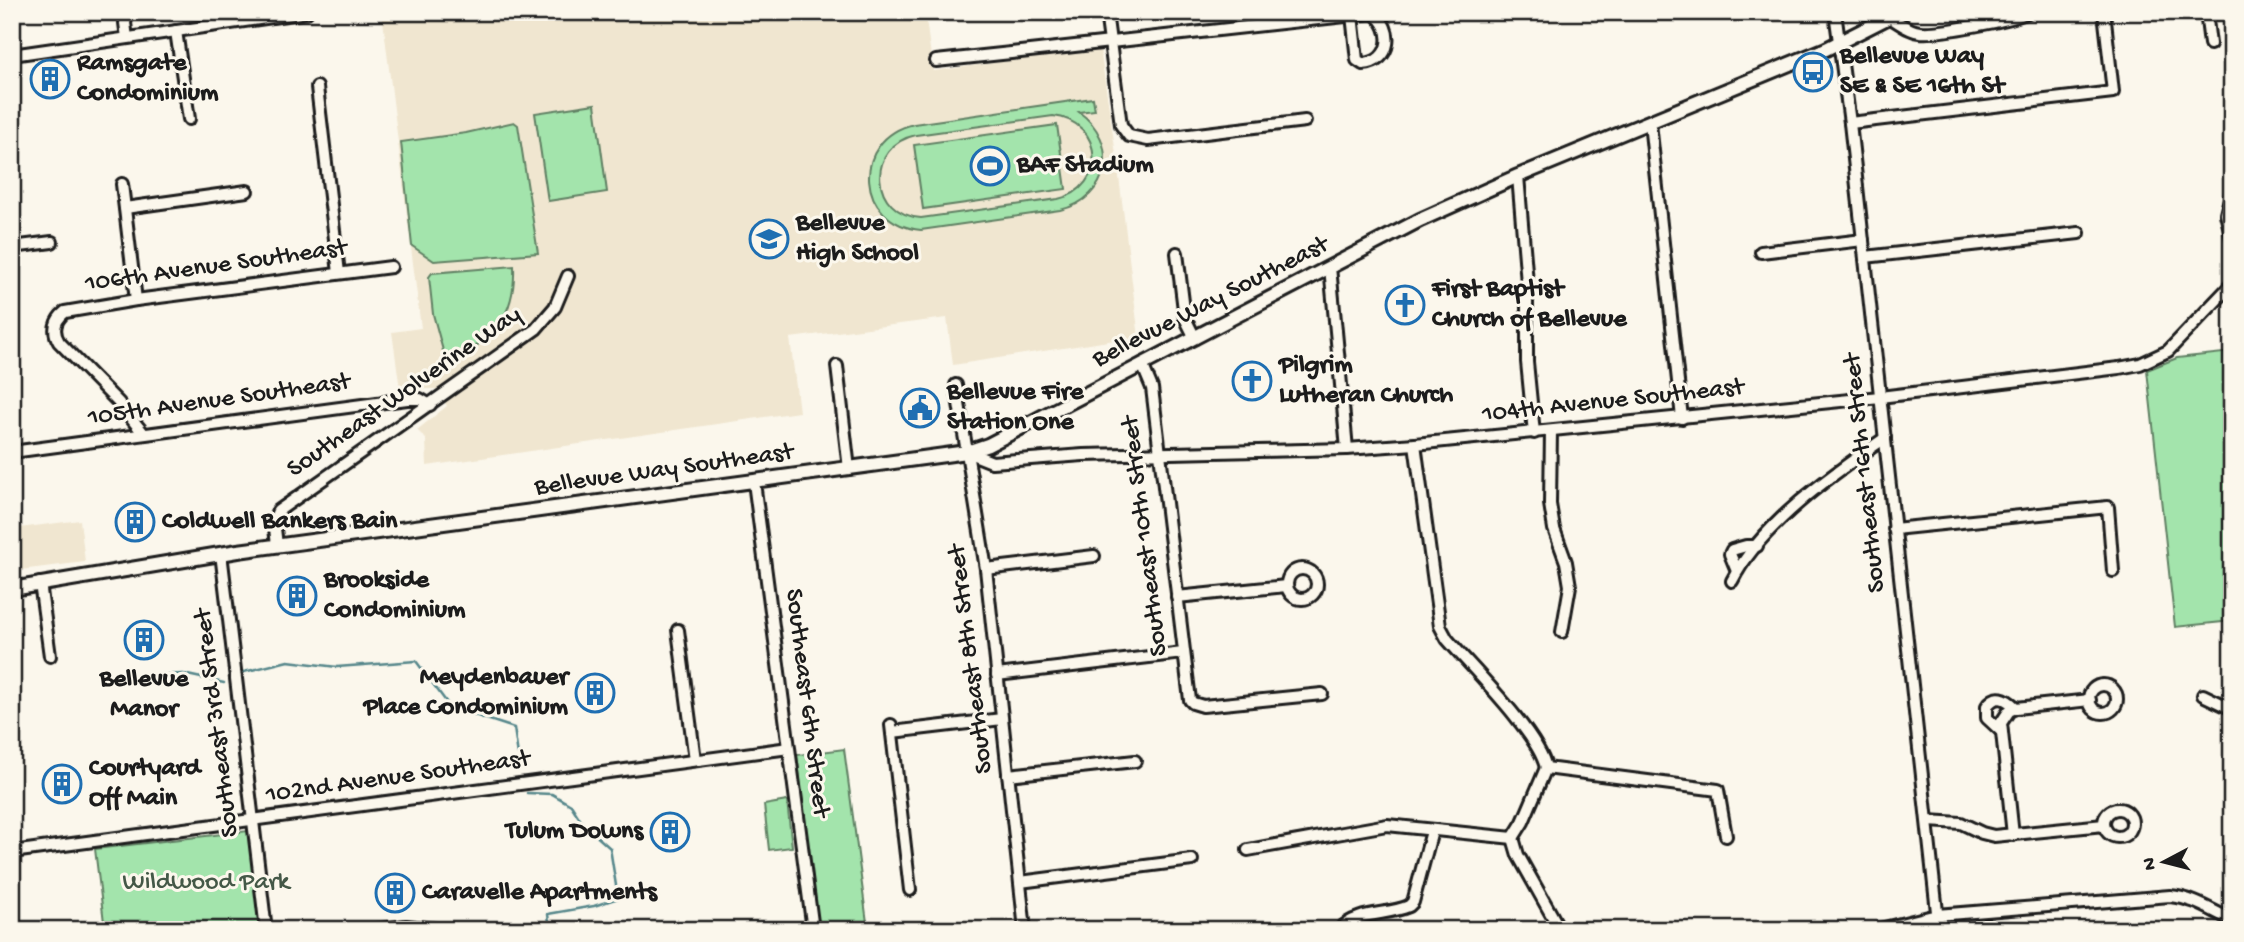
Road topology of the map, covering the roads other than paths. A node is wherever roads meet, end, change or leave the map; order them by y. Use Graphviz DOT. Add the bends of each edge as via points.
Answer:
graph roads {
  1 [pos="128,12"];
  2 [pos="307,12"];
  3 [pos="1106,12"];
  4 [pos="1835,12"];
  5 [pos="2028,12"];
  6 [pos="2104,12"];
  7 [pos="2206,12"];
  8 [pos="1352,15"];
  9 [pos="1895,15"];
  10 [pos="1300,17"];
  11 [pos="176,31"];
  12 [pos="127,38"];
  13 [pos="1110,43"];
  14 [pos="1839,43"];
  15 [pos="2210,44"];
  16 [pos="12,55"];
  17 [pos="936,61"];
  18 [pos="317,87"];
  19 [pos="189,119"];
  20 [pos="1305,121"];
  21 [pos="1650,123"];
  22 [pos="1850,123"];
  23 [pos="1518,176"];
  24 [pos="122,184"];
  25 [pos="247,191"];
  26 [pos="2232,191"];
  27 [pos="125,208"];
  28 [pos="2079,233"];
  29 [pos="2232,238"];
  30 [pos="1863,240"];
  31 [pos="52,242"];
  32 [pos="12,247"];
  33 [pos="1761,252"];
  34 [pos="1177,253"];
  35 [pos="1865,257"];
  36 [pos="391,267"];
  37 [pos="1330,267"];
  38 [pos="340,273"];
  39 [pos="568,276"];
  40 [pos="2232,284"];
  41 [pos="136,300"];
  42 [pos="1195,338"];
  43 [pos="1142,364"];
  44 [pos="837,366"];
  45 [pos="956,385"];
  46 [pos="1880,397"];
  47 [pos="430,405"];
  48 [pos="1682,418"];
  49 [pos="1551,431"];
  50 [pos="1534,433"];
  51 [pos="144,434"];
  52 [pos="1885,438"];
  53 [pos="1415,444"];
  54 [pos="1347,449"];
  55 [pos="12,452"];
  56 [pos="967,452"];
  57 [pos="1160,452"];
  58 [pos="849,469"];
  59 [pos="754,482"];
  60 [pos="1894,529"];
  61 [pos="277,545"];
  62 [pos="1757,546"];
  63 [pos="221,553"];
  64 [pos="1094,556"];
  65 [pos="986,569"];
  66 [pos="2113,572"];
  67 [pos="40,583"];
  68 [pos="1286,586"];
  69 [pos="12,589"];
  70 [pos="1177,597"];
  71 [pos="678,630"];
  72 [pos="1562,632"];
  73 [pos="1183,653"];
  74 [pos="50,656"];
  75 [pos="998,675"];
  76 [pos="1322,694"];
  77 [pos="2203,695"];
  78 [pos="2090,700"];
  79 [pos="2015,708"];
  80 [pos="2232,709"];
  81 [pos="1002,719"];
  82 [pos="2001,731"];
  83 [pos="789,748"];
  84 [pos="695,760"];
  85 [pos="1135,761"];
  86 [pos="1546,768"];
  87 [pos="1008,775"];
  88 [pos="253,821"];
  89 [pos="1928,821"];
  90 [pos="2104,825"];
  91 [pos="1433,831"];
  92 [pos="2013,835"];
  93 [pos="1726,836"];
  94 [pos="1513,838"];
  95 [pos="1248,850"];
  96 [pos="12,852"];
  97 [pos="1192,860"];
  98 [pos="1020,882"];
  99 [pos="910,890"];
  100 [pos="1937,915"];
  101 [pos="2232,920"];
  102 [pos="266,930"];
  103 [pos="374,930"];
  104 [pos="447,930"];
  105 [pos="813,930"];
  106 [pos="1025,930"];
  107 [pos="1339,930"];
  108 [pos="1560,930"];
  109 [pos="1788,930"];
  110 [pos="1818,930"];
  111 [pos="1876,930"];
  112 [pos="1939,930"];
  1 -- 12 [label="street"];
  2 -- 11 [label="street"];
  3 -- 13 [label="street"];
  4 -- 14 [label="street, Southeast 16th Street"];
  5 -- 9 [label="street" via="1931,32 1908,29"];
  6 -- 22 [label="street" via="2113,92"];
  7 -- 15 [label="street"];
  8 -- 8 [label="street" via="1373,13 1384,23 1388,41 1378,60 1363,64 1357,60"];
  8 -- 10 [label="street"];
  9 -- 14 [label="main road, Bellevue Way Southeast"];
  10 -- 13 [label="street"];
  11 -- 12 [label="street"];
  11 -- 19 [label="street"];
  12 -- 16 [label="street"];
  13 -- 17 [label="street"];
  13 -- 20 [label="street" via="1121,125 1129,136 1148,140"];
  14 -- 21 [label="main road, Bellevue Way Southeast"];
  14 -- 22 [label="street, Southeast 16th Street"];
  18 -- 38 [label="street"];
  21 -- 23 [label="main road, Bellevue Way Southeast"];
  21 -- 48 [label="street"];
  22 -- 30 [label="street, Southeast 16th Street"];
  23 -- 37 [label="main road, Bellevue Way Southeast"];
  23 -- 50 [label="street"];
  24 -- 27 [label="street"];
  25 -- 27 [label="street"];
  26 -- 29 [label="street" via="2226,214"];
  27 -- 41 [label="street"];
  28 -- 35 [label="street"];
  30 -- 33 [label="street"];
  30 -- 35 [label="street, Southeast 16th Street"];
  31 -- 32 [label="street"];
  34 -- 42 [label="street" via="1185,318"];
  35 -- 46 [label="street, Southeast 16th Street"];
  36 -- 38 [label="street, 106th Avenue Southeast"];
  37 -- 42 [label="main road, Bellevue Way Southeast"];
  37 -- 54 [label="street"];
  38 -- 41 [label="street, 106th Avenue Southeast"];
  39 -- 47 [label="street, Southeast Wolverine Way" via="555,307 536,329"];
  40 -- 46 [label="street, 104th Avenue Southeast" via="2168,351 2140,364"];
  41 -- 51 [label="street, 106th Avenue Southeast" via="71,310 61,315 55,332 59,342"];
  42 -- 43 [label="main road, Bellevue Way Southeast"];
  43 -- 56 [label="main road, Bellevue Way Southeast"];
  43 -- 57 [label="street, Southeast 10th Street" via="1152,388"];
  44 -- 58 [label="street"];
  45 -- 56 [label="street, Southeast 8th Street"];
  46 -- 48 [label="street, 104th Avenue Southeast"];
  46 -- 52 [label="street, Southeast 16th Street"];
  47 -- 51 [label="street, 105th Avenue Southeast" via="421,399 407,399"];
  47 -- 61 [label="street, Southeast Wolverine Way" via="282,507 274,520"];
  48 -- 49 [label="street, 104th Avenue Southeast"];
  49 -- 50 [label="street, 104th Avenue Southeast"];
  49 -- 72 [label="street" via="1552,517 1570,586"];
  50 -- 53 [label="street, 104th Avenue Southeast"];
  51 -- 55 [label="street, 105th Avenue Southeast"];
  52 -- 60 [label="street, Southeast 16th Street"];
  52 -- 62 [label="street" via="1834,474 1772,527"];
  53 -- 54 [label="street, 104th Avenue Southeast"];
  53 -- 86 [label="street" via="1440,626 1531,736"];
  54 -- 57 [label="street, 104th Avenue Southeast"];
  56 -- 57 [label="street, 104th Avenue Southeast" via="992,462"];
  56 -- 58 [label="main road, Bellevue Way Southeast"];
  56 -- 65 [label="street, Southeast 8th Street"];
  57 -- 70 [label="street, Southeast 10th Street"];
  58 -- 59 [label="main road, Bellevue Way Southeast"];
  59 -- 61 [label="main road, Bellevue Way Southeast"];
  59 -- 83 [label="street, Southeast 6th Street"];
  60 -- 66 [label="street" via="2108,506"];
  60 -- 89 [label="street, Southeast 16th Street"];
  61 -- 63 [label="main road, Bellevue Way Southeast"];
  62 -- 62 [label="street" via="1735,576 1732,550"];
  63 -- 67 [label="main road, Bellevue Way Southeast"];
  63 -- 88 [label="street, Southeast 3rd Street"];
  64 -- 65 [label="street"];
  65 -- 75 [label="street, Southeast 8th Street"];
  67 -- 69 [label="main road, Bellevue Way Southeast"];
  67 -- 74 [label="street"];
  68 -- 70 [label="street"];
  70 -- 73 [label="street, Southeast 10th Street"];
  71 -- 84 [label="street"];
  73 -- 75 [label="street"];
  73 -- 76 [label="street, Southeast 10th Street" via="1188,694 1193,703 1203,706"];
  75 -- 81 [label="street, Southeast 8th Street"];
  77 -- 80 [label="street"];
  78 -- 79 [label="street"];
  79 -- 82 [label="street" via="2004,716"];
  79 -- 82 [label="street" via="2003,698 1989,702 1987,718"];
  81 -- 87 [label="street, Southeast 8th Street"];
  81 -- 99 [label="street" via="892,729"];
  82 -- 92 [label="street"];
  83 -- 84 [label="street, 102nd Avenue Southeast"];
  83 -- 105 [label="street, Southeast 6th Street"];
  84 -- 88 [label="street, 102nd Avenue Southeast"];
  85 -- 87 [label="street"];
  86 -- 93 [label="street" via="1718,790"];
  86 -- 94 [label="street"];
  87 -- 98 [label="street, Southeast 8th Street"];
  88 -- 96 [label="street, 102nd Avenue Southeast"];
  88 -- 102 [label="street, Southeast 3rd Street"];
  89 -- 92 [label="street" via="1961,822 1987,835"];
  89 -- 100 [label="street, Southeast 16th Street"];
  90 -- 92 [label="street"];
  91 -- 94 [label="street"];
  91 -- 95 [label="street" via="1387,825"];
  91 -- 107 [label="street" via="1413,902 1352,919"];
  94 -- 108 [label="street"];
  97 -- 98 [label="street"];
  98 -- 106 [label="street, Southeast 8th Street"];
  100 -- 101 [label="street" via="2169,896 2199,902"];
  100 -- 111 [label="street"];
  100 -- 112 [label="street, Southeast 16th Street"];
  103 -- 104 [label="street" via="406,926"];
  109 -- 110 [label="street"];
}
